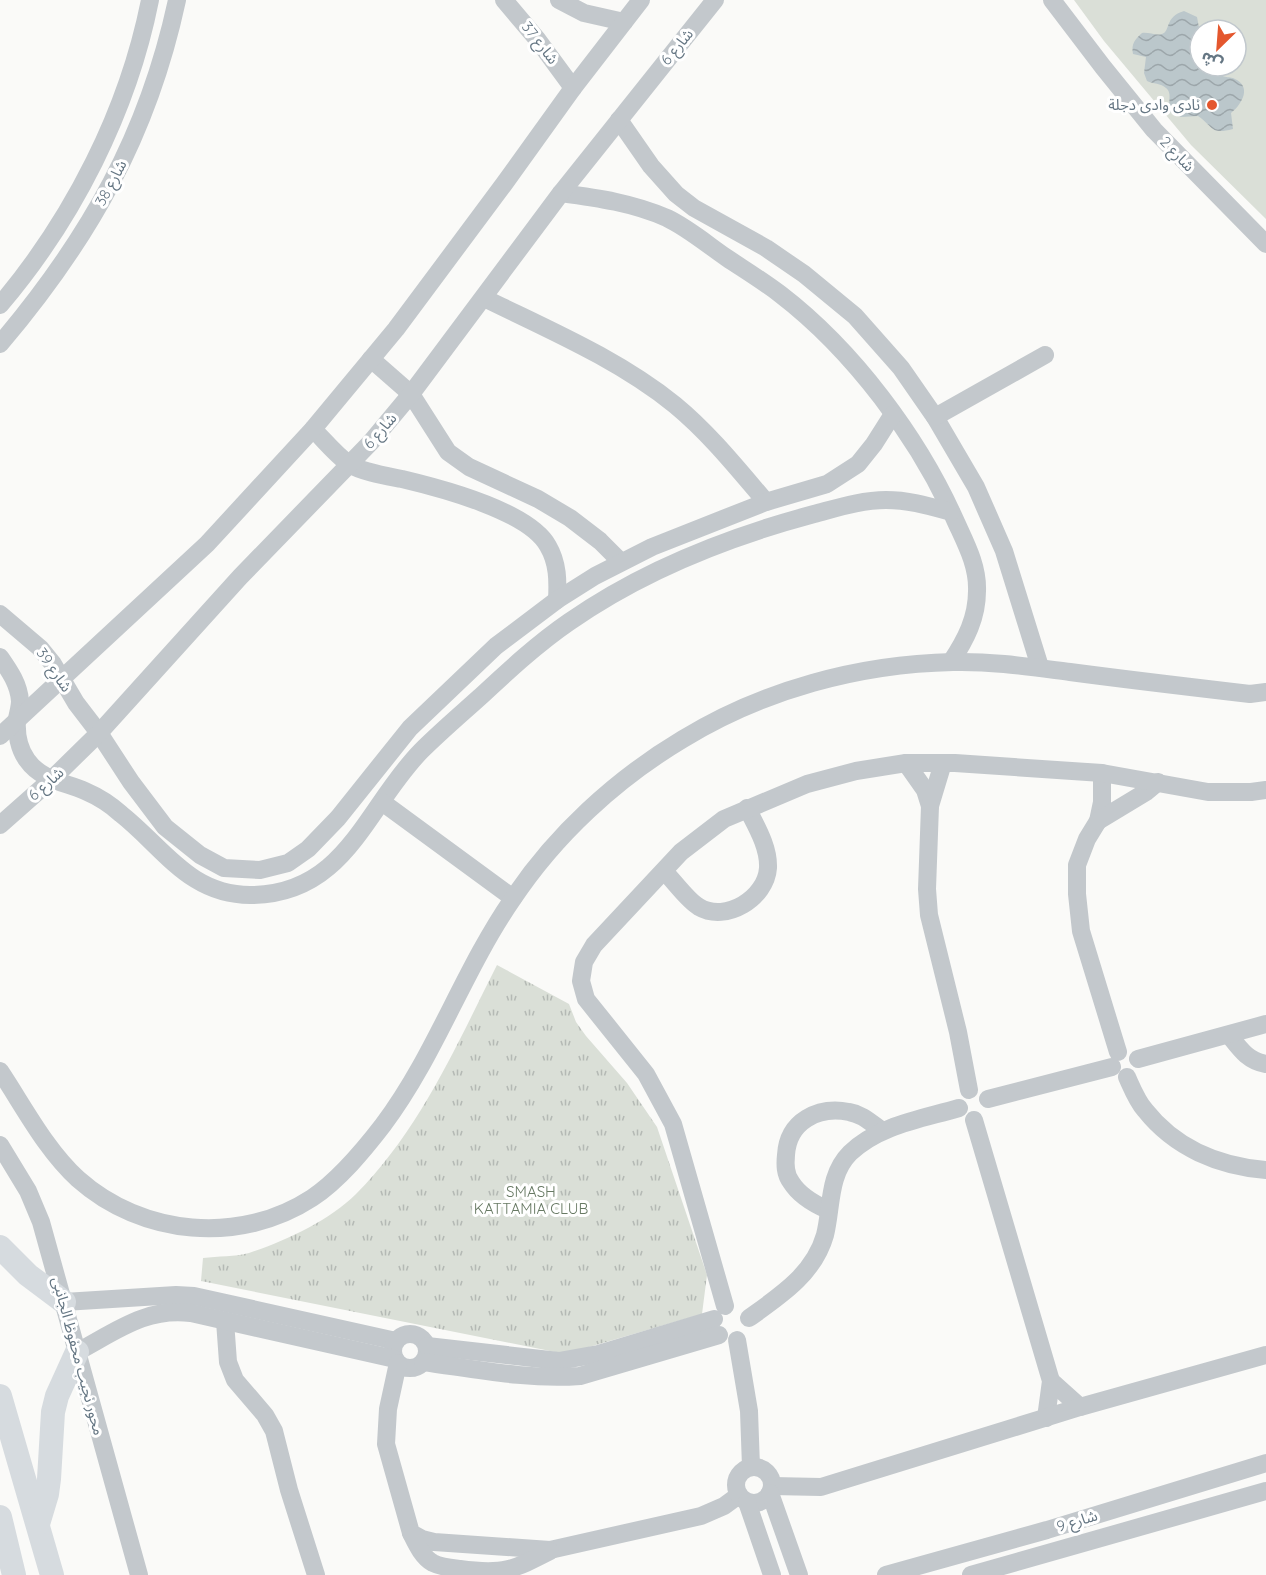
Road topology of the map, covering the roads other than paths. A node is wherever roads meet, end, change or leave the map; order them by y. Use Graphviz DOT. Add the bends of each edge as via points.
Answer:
graph roads {
  1 [pos="150,0"];
  2 [pos="177,0"];
  3 [pos="504,0"];
  4 [pos="559,0"];
  5 [pos="641,0"];
  6 [pos="715,0"];
  7 [pos="1052,0"];
  8 [pos="624,22"];
  9 [pos="573,88"];
  10 [pos="619,120"];
  11 [pos="561,193"];
  12 [pos="1266,244"];
  13 [pos="484,298"];
  14 [pos="0,305"];
  15 [pos="0,344"];
  16 [pos="1045,355"];
  17 [pos="371,359"];
  18 [pos="411,394"];
  19 [pos="893,414"];
  20 [pos="935,417"];
  21 [pos="313,429"];
  22 [pos="350,464"];
  23 [pos="766,502"];
  24 [pos="951,512"];
  25 [pos="621,562"];
  26 [pos="557,600"];
  27 [pos="0,614"];
  28 [pos="0,657"];
  29 [pos="951,662"];
  30 [pos="1040,667"];
  31 [pos="61,678"];
  32 [pos="1266,692"];
  33 [pos="17,721"];
  34 [pos="99,733"];
  35 [pos="0,736"];
  36 [pos="906,763"];
  37 [pos="943,763"];
  38 [pos="1102,773"];
  39 [pos="52,779"];
  40 [pos="1158,782"];
  41 [pos="1266,790"];
  42 [pos="382,802"];
  43 [pos="930,806"];
  44 [pos="747,808"];
  45 [pos="1098,820"];
  46 [pos="0,827"];
  47 [pos="664,871"];
  48 [pos="513,898"];
  49 [pos="1266,1024"];
  50 [pos="1229,1035"];
  51 [pos="1119,1065"];
  52 [pos="1266,1065"];
  53 [pos="0,1071"];
  54 [pos="969,1090"];
  55 [pos="988,1099"];
  56 [pos="959,1108"];
  57 [pos="974,1120"];
  58 [pos="881,1130"];
  59 [pos="0,1145"];
  60 [pos="1266,1170"];
  61 [pos="828,1210"];
  62 [pos="0,1247"];
  63 [pos="64,1302"];
  64 [pos="749,1318"];
  65 [pos="719,1320"];
  66 [pos="225,1321"];
  67 [pos="737,1340"];
  68 [pos="77,1352"];
  69 [pos="396,1354"];
  70 [pos="425,1354"];
  71 [pos="1266,1355"];
  72 [pos="1051,1381"];
  73 [pos="0,1396"];
  74 [pos="1080,1407"];
  75 [pos="1046,1418"];
  76 [pos="1266,1463"];
  77 [pos="751,1467"];
  78 [pos="771,1489"];
  79 [pos="1266,1491"];
  80 [pos="743,1498"];
  81 [pos="0,1517"];
  82 [pos="38,1524"];
  83 [pos="1047,1530"];
  84 [pos="411,1533"];
  85 [pos="550,1550"];
  86 [pos="1053,1553"];
  87 [pos="14,1575"];
  88 [pos="52,1575"];
  89 [pos="139,1575"];
  90 [pos="316,1575"];
  91 [pos="772,1575"];
  92 [pos="799,1575"];
  93 [pos="886,1575"];
  94 [pos="971,1575"];
  1 -- 14 [label="street, شارع 38" via="134,69 84,182 51,236"];
  2 -- 15 [label="street, شارع 38" via="153,88 108,192 58,271"];
  3 -- 9 [label="street, شارع 37"];
  4 -- 8 [label="street" via="584,13"];
  5 -- 8 [label="street"];
  6 -- 10 [label="street, شارع 6"];
  7 -- 12 [label="street, شارع 2" via="1154,130"];
  8 -- 9 [label="street"];
  9 -- 17 [label="street" via="498,194"];
  10 -- 11 [label="street, شارع 6"];
  10 -- 20 [label="street" via="676,194 804,273 855,316 901,369"];
  11 -- 13 [label="street, شارع 6"];
  11 -- 19 [label="street" via="637,206 669,219 780,294 830,339"];
  13 -- 18 [label="street, شارع 6"];
  13 -- 23 [label="street" via="599,356 656,392 710,438"];
  16 -- 20 [label="street"];
  17 -- 18 [label="street"];
  17 -- 21 [label="street"];
  18 -- 22 [label="street, شارع 6"];
  18 -- 25 [label="street" via="448,452 469,467 570,518"];
  19 -- 23 [label="street, شارع 39" via="858,464 827,484"];
  19 -- 24 [label="street"];
  20 -- 30 [label="street" via="976,487 1004,551"];
  21 -- 22 [label="street"];
  21 -- 31 [label="street" via="207,544"];
  22 -- 26 [label="street" via="482,503 538,533 554,560"];
  22 -- 34 [label="street, شارع 6" via="240,577"];
  23 -- 25 [label="street, شارع 39"];
  24 -- 29 [label="street" via="974,564 978,590 966,640"];
  24 -- 42 [label="street" via="914,501 883,500 843,506 736,536 662,569 568,622 509,670 419,753"];
  25 -- 26 [label="street, شارع 39"];
  26 -- 34 [label="street, شارع 39" via="496,646 435,703 338,818 288,863 260,870 224,868 200,855 165,827"];
  27 -- 31 [label="street, شارع 39" via="40,648"];
  28 -- 33 [label="street" via="14,677 20,700"];
  29 -- 30 [label="street"];
  29 -- 48 [label="street" via="914,664 815,682 768,698 685,737 645,763 582,817 549,851"];
  30 -- 32 [label="street" via="1250,694"];
  31 -- 33 [label="street"];
  31 -- 34 [label="street, شارع 39"];
  33 -- 35 [label="street"];
  33 -- 39 [label="street" via="26,759"];
  34 -- 39 [label="street, شارع 6"];
  36 -- 37 [label="street"];
  36 -- 43 [label="street" via="925,790"];
  36 -- 44 [label="street" via="807,784"];
  37 -- 38 [label="street"];
  37 -- 43 [label="street"];
  38 -- 40 [label="street"];
  38 -- 45 [label="street"];
  39 -- 42 [label="street" via="107,802 188,875 217,892 252,896 309,882 342,855"];
  39 -- 46 [label="street, شارع 6"];
  40 -- 41 [label="street" via="1208,792"];
  40 -- 45 [label="street"];
  42 -- 48 [label="street"];
  43 -- 54 [label="street" via="929,915"];
  44 -- 47 [label="street" via="702,834"];
  44 -- 47 [label="street" via="766,849 768,868 765,883 752,897 734,910 717,914 699,907"];
  45 -- 51 [label="street" via="1077,865 1077,894 1081,931"];
  47 -- 65 [label="street" via="594,945 584,962 581,981 586,999 646,1074 673,1124"];
  48 -- 53 [label="street" via="419,1071 383,1125 341,1174 313,1197 281,1215 246,1225 210,1229 138,1217 77,1178 53,1151"];
  49 -- 50 [label="street"];
  50 -- 51 [label="street" via="1138,1059 1137,1071"];
  50 -- 52 [label="street" via="1244,1054"];
  51 -- 55 [label="street"];
  51 -- 60 [label="street" via="1143,1108 1161,1129 1210,1159 1237,1168"];
  54 -- 55 [label="street" via="984,1093"];
  54 -- 56 [label="street" via="959,1101"];
  55 -- 57 [label="street" via="986,1113"];
  56 -- 57 [label="street"];
  56 -- 58 [label="street"];
  57 -- 72 [label="street"];
  58 -- 61 [label="street" via="849,1154 837,1171"];
  58 -- 61 [label="street" via="850,1112 831,1111 810,1114 795,1130 786,1148 785,1168 790,1182"];
  59 -- 63 [label="street, محور نجيب محفوظ الجانبى" via="35,1206"];
  61 -- 64 [label="street" via="825,1234 802,1276"];
  62 -- 63 [label="main road"];
  63 -- 68 [label="street, محور نجيب محفوظ الجانبى"];
  63 -- 69 [label="street" via="195,1296"];
  64 -- 65 [label="street" via="740,1306"];
  64 -- 67 [label="street" via="748,1331"];
  65 -- 67 [label="street" via="730,1341"];
  65 -- 70 [label="street" via="598,1354 559,1360"];
  66 -- 68 [label="street" via="191,1313 159,1312"];
  66 -- 69 [label="street"];
  66 -- 90 [label="street" via="228,1362 235,1380 274,1431"];
  67 -- 77 [label="street" via="749,1411"];
  68 -- 82 [label="main road" via="53,1412 50,1479"];
  68 -- 89 [label="street, محور نجيب محفوظ الجانبى"];
  69 -- 70 [label="street" via="410,1368"];
  69 -- 70 [label="street" via="400,1336 413,1334 419,1336"];
  69 -- 84 [label="street" via="386,1444"];
  71 -- 74 [label="street"];
  72 -- 74 [label="street"];
  72 -- 75 [label="street"];
  73 -- 82 [label="main road"];
  74 -- 75 [label="street"];
  75 -- 78 [label="street" via="821,1487"];
  76 -- 83 [label="street, شارع 9"];
  77 -- 78 [label="street" via="766,1471"];
  77 -- 80 [label="street" via="744,1469 736,1481"];
  78 -- 80 [label="street" via="764,1500 756,1503"];
  78 -- 92 [label="street"];
  79 -- 86 [label="street, شارع 9"];
  80 -- 85 [label="street" via="702,1516"];
  80 -- 91 [label="street"];
  81 -- 87 [label="main road"];
  82 -- 88 [label="main road"];
  83 -- 86 [label="street"];
  83 -- 93 [label="street, شارع 9"];
  84 -- 85 [label="street" via="434,1542"];
  84 -- 85 [label="street" via="432,1562 477,1572 520,1567"];
  86 -- 94 [label="street, شارع 9"];
}
